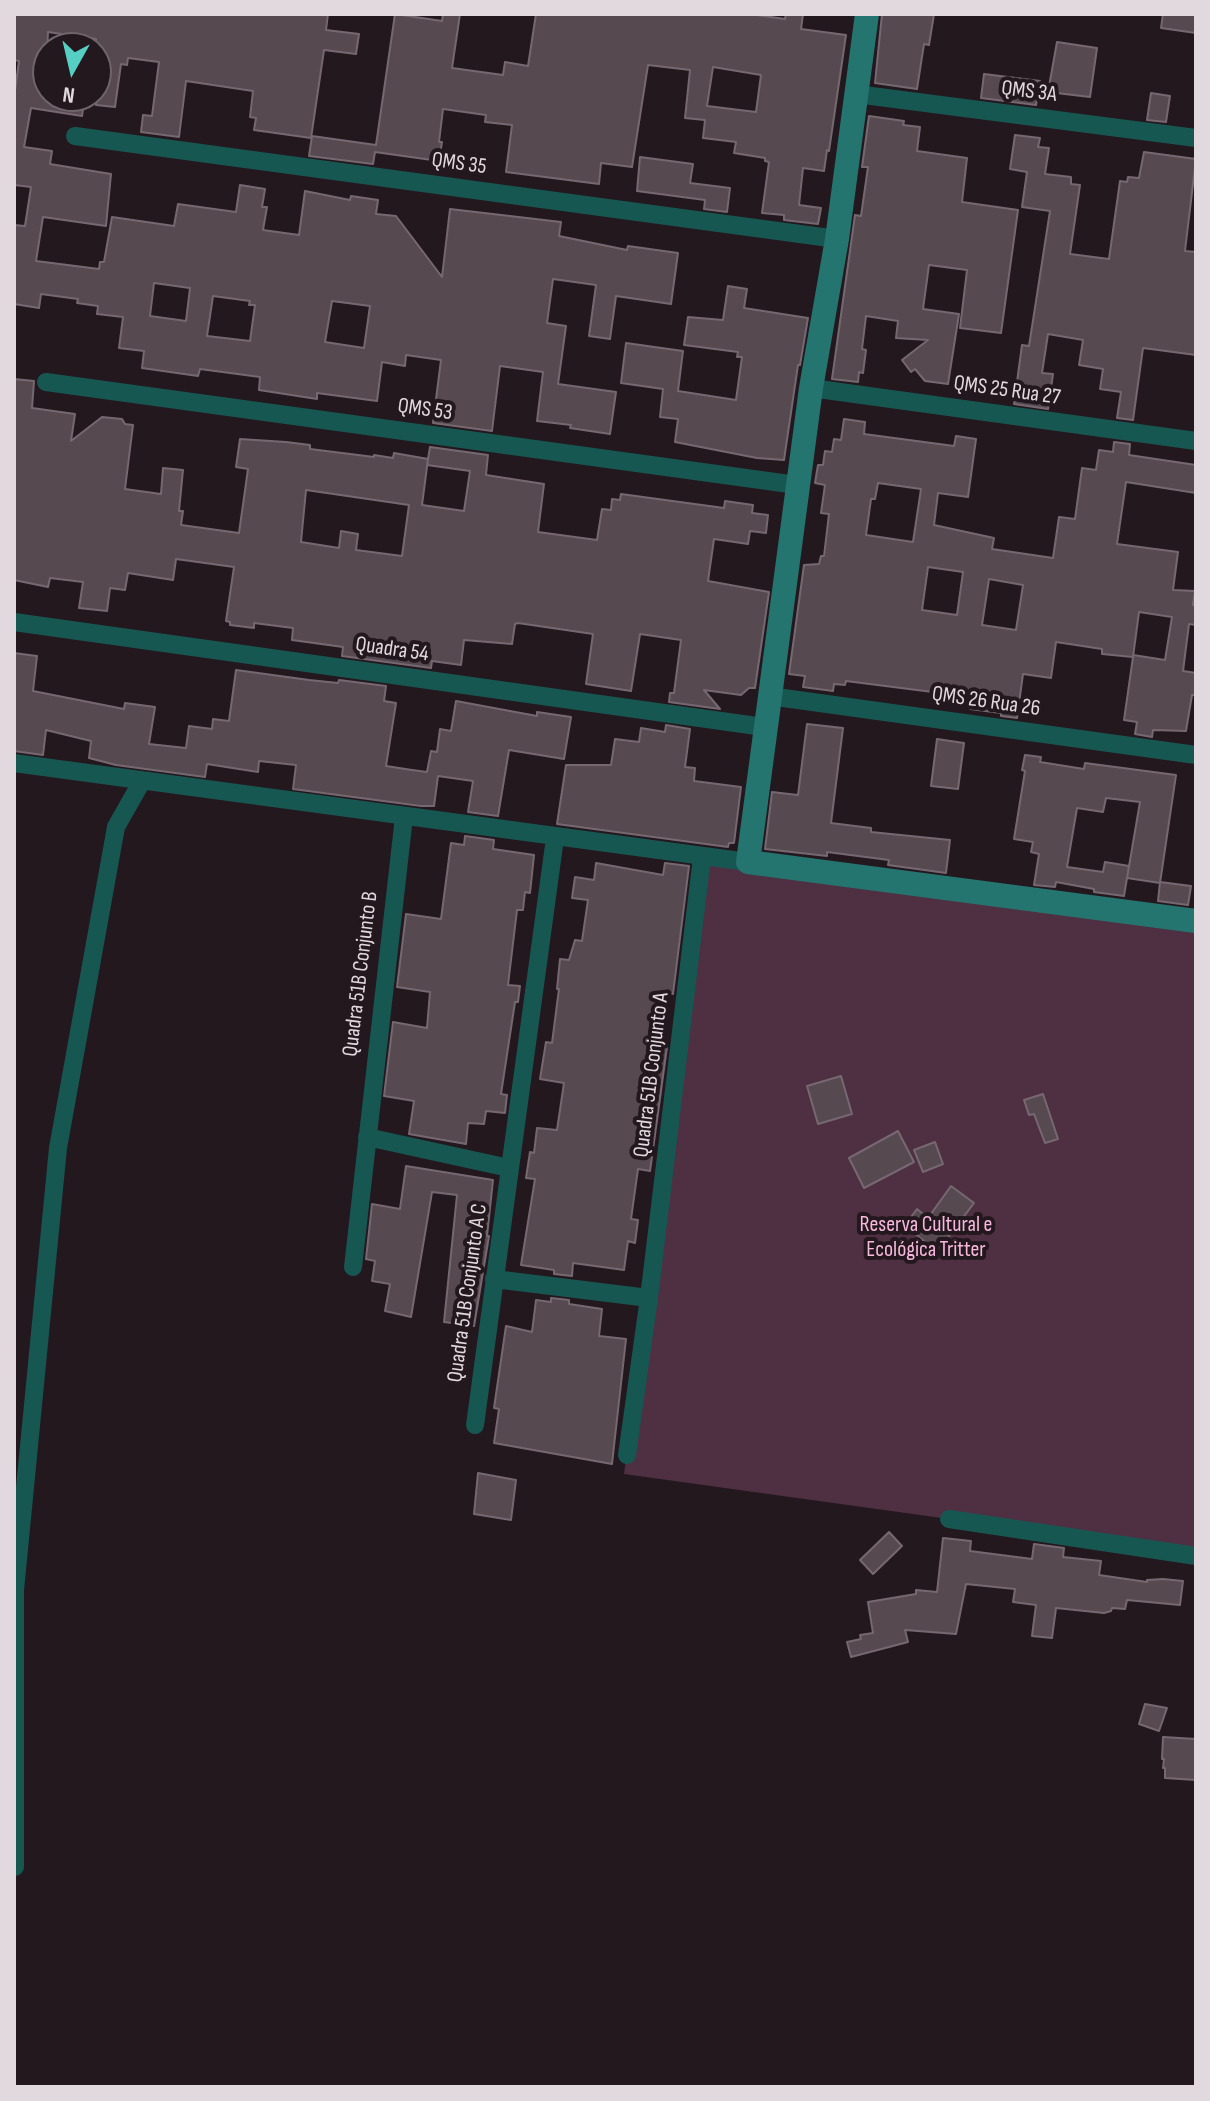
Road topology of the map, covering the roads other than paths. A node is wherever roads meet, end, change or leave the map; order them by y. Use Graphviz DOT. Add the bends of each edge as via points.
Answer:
graph roads {
  1 [pos="867,14"];
  2 [pos="856,94"];
  3 [pos="75,136"];
  4 [pos="1196,138"];
  5 [pos="837,239"];
  6 [pos="46,382"];
  7 [pos="811,388"];
  8 [pos="1196,441"];
  9 [pos="797,485"];
  10 [pos="14,622"];
  11 [pos="769,696"];
  12 [pos="764,727"];
  13 [pos="1196,755"];
  14 [pos="14,763"];
  15 [pos="142,781"];
  16 [pos="404,817"];
  17 [pos="555,838"];
  18 [pos="702,857"];
  19 [pos="748,862"];
  20 [pos="1196,921"];
  21 [pos="367,1137"];
  22 [pos="509,1168"];
  23 [pos="353,1267"];
  24 [pos="494,1279"];
  25 [pos="649,1298"];
  26 [pos="475,1425"];
  27 [pos="627,1455"];
  28 [pos="949,1519"];
  29 [pos="1196,1556"];
  30 [pos="15,1867"];
  1 -- 2 [label="street"];
  2 -- 4 [label="street, QMS 3A"];
  2 -- 5 [label="street"];
  3 -- 5 [label="street, QMS 35"];
  5 -- 7 [label="street"];
  6 -- 9 [label="street, QMS 53"];
  7 -- 8 [label="street, QMS 25 Rua 27"];
  7 -- 9 [label="street"];
  9 -- 11 [label="street"];
  10 -- 12 [label="street, Quadra 54"];
  11 -- 12 [label="street"];
  11 -- 13 [label="street, QMS 26 Rua 26"];
  12 -- 19 [label="street"];
  14 -- 15 [label="street"];
  15 -- 16 [label="street"];
  15 -- 30 [label="street" via="116,827 58,1148 15,1590"];
  16 -- 17 [label="street"];
  16 -- 21 [label="street, Quadra 51B Conjunto B"];
  17 -- 18 [label="street"];
  17 -- 22 [label="street"];
  18 -- 19 [label="street"];
  18 -- 25 [label="street, Quadra 51B Conjunto A"];
  19 -- 20 [label="street"];
  21 -- 22 [label="street"];
  21 -- 23 [label="street, Quadra 51B Conjunto B"];
  22 -- 24 [label="street, Quadra 51B Conjunto A C"];
  24 -- 25 [label="street"];
  24 -- 26 [label="street, Quadra 51B Conjunto A C"];
  25 -- 27 [label="street, Quadra 51B Conjunto A"];
  28 -- 29 [label="street"];
}
